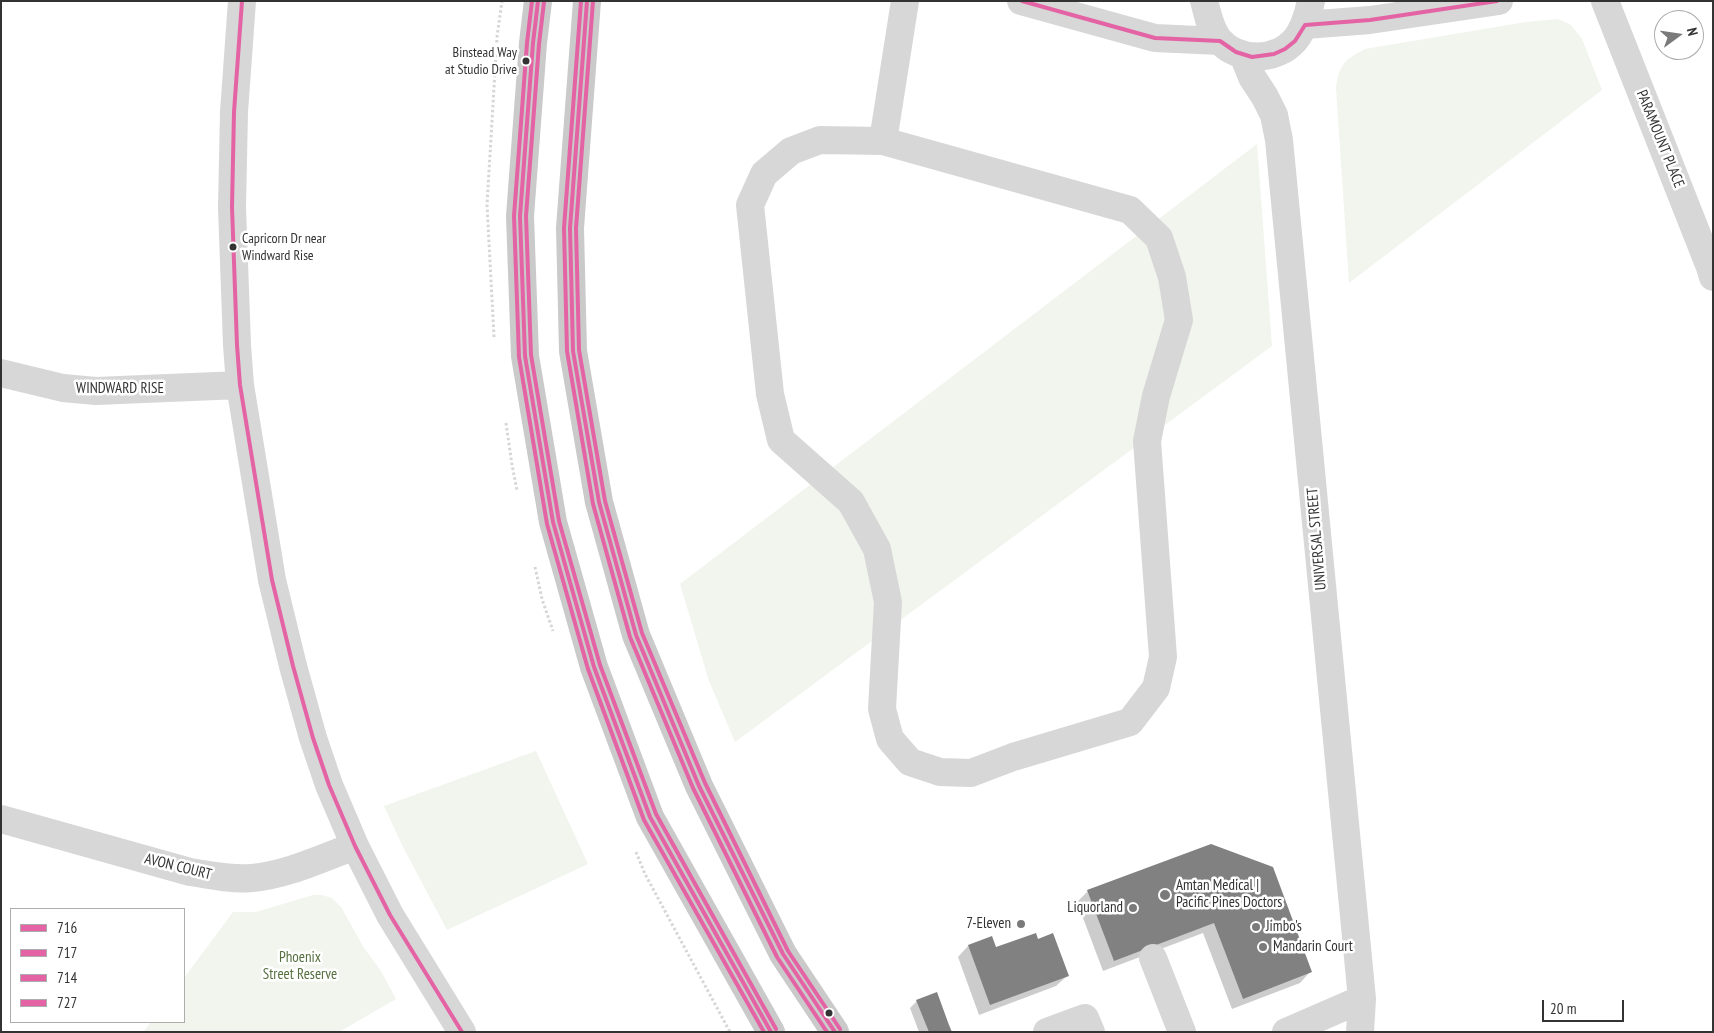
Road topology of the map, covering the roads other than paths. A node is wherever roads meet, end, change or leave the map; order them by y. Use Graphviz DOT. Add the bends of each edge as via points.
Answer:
graph roads {
  1 [pos="242,1"];
  2 [pos="538,1"];
  3 [pos="587,1"];
  4 [pos="905,1"];
  5 [pos="1021,1"];
  6 [pos="1204,1"];
  7 [pos="1499,1"];
  8 [pos="1605,1"];
  9 [pos="1308,13"];
  10 [pos="1220,41"];
  11 [pos="1243,55"];
  12 [pos="883,141"];
  13 [pos="1712,270"];
  14 [pos="1,373"];
  15 [pos="240,385"];
  16 [pos="1,819"];
  17 [pos="355,846"];
  18 [pos="1153,958"];
  19 [pos="1362,999"];
  20 [pos="462,1032"];
  21 [pos="771,1032"];
  22 [pos="835,1032"];
  23 [pos="1047,1032"];
  24 [pos="1091,1032"];
  25 [pos="1182,1032"];
  26 [pos="1286,1032"];
  27 [pos="1360,1032"];
  1 -- 15 [label="street" via="234,112 232,207"];
  2 -- 21 [label="main road" via="520,216 525,356 553,522 594,667 650,817"];
  3 -- 22 [label="main road" via="570,228 573,350 599,502 636,635 699,786 783,954"];
  4 -- 12 [label="street"];
  5 -- 10 [label="street" via="1155,38"];
  6 -- 10 [label="street" via="1211,29"];
  7 -- 9 [label="street" via="1370,20"];
  8 -- 13 [label="street, PARAMOUNT PLACE"];
  9 -- 11 [label="street" via="1295,40 1285,49 1261,57"];
  10 -- 11 [label="street"];
  11 -- 19 [label="street, UNIVERSAL STREET" via="1274,115 1279,140"];
  12 -- 12 [label="street" via="1130,210 1159,238 1172,277 1179,320 1156,396 1147,441 1163,657 1156,688 1130,722 971,772 940,772 910,762 890,739 882,709 888,602 877,549 851,502 781,440 770,394 750,205 764,174 792,151 820,140"];
  14 -- 15 [label="street, WINDWARD RISE" via="63,388 96,392"];
  15 -- 17 [label="street" via="272,580 293,666 329,785"];
  16 -- 17 [label="street, AVON COURT" via="190,872 222,877 252,878 288,870"];
  17 -- 20 [label="street" via="390,915"];
  18 -- 25 [label="street"];
  19 -- 26 [label="street"];
  19 -- 27 [label="street, UNIVERSAL STREET"];
  23 -- 24 [label="street" via="1085,1018"];
}
